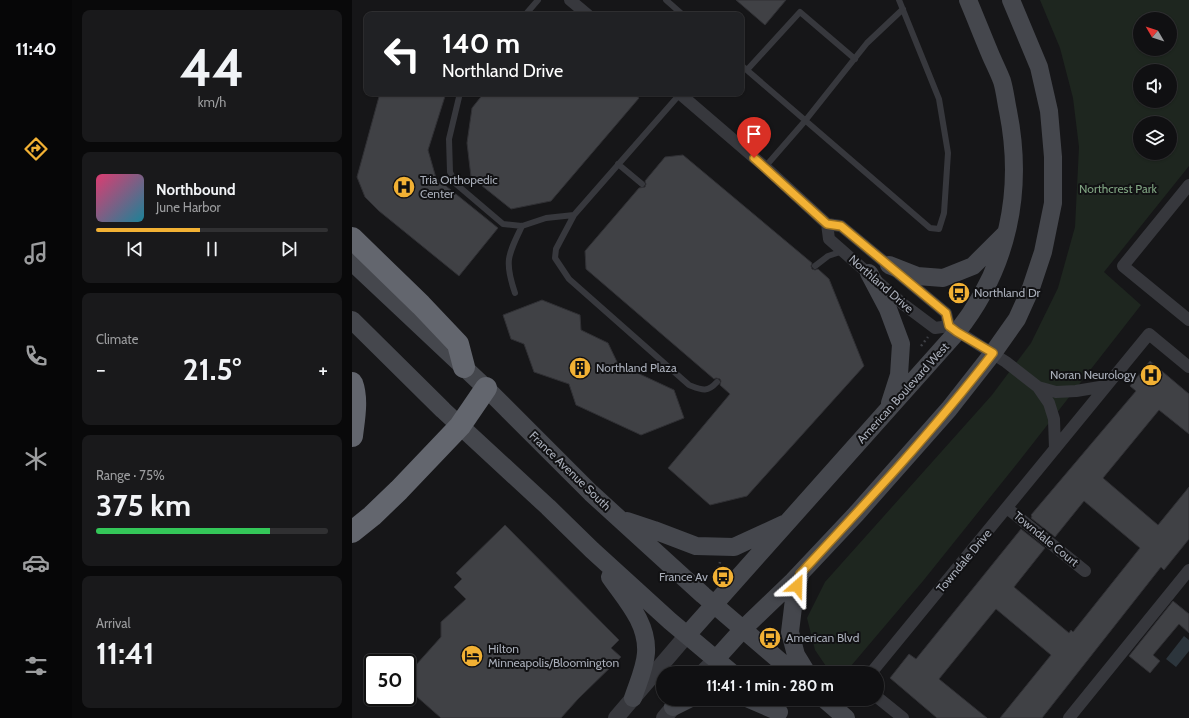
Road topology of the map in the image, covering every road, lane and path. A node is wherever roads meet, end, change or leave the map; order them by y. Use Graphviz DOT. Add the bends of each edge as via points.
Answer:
graph roads {
  1 [pos="538,0"];
  2 [pos="570,0"];
  3 [pos="666,0"];
  4 [pos="899,0"];
  5 [pos="968,0"];
  6 [pos="1011,0"];
  7 [pos="903,9"];
  8 [pos="528,12"];
  9 [pos="584,12"];
  10 [pos="680,12"];
  11 [pos="854,59"];
  12 [pos="744,68"];
  13 [pos="747,70"];
  14 [pos="459,96"];
  15 [pos="677,96"];
  16 [pos="681,96"];
  17 [pos="805,121"];
  18 [pos="618,164"];
  19 [pos="765,167"];
  20 [pos="642,184"];
  21 [pos="1189,185"];
  22 [pos="574,215"];
  23 [pos="827,224"];
  24 [pos="522,226"];
  25 [pos="1006,232"];
  26 [pos="352,238"];
  27 [pos="843,251"];
  28 [pos="352,262"];
  29 [pos="889,265"];
  30 [pos="815,266"];
  31 [pos="868,273"];
  32 [pos="963,285"];
  33 [pos="515,293"];
  34 [pos="953,304"];
  35 [pos="352,320"];
  36 [pos="1189,320"];
  37 [pos="953,329"];
  38 [pos="993,353"];
  39 [pos="464,367"];
  40 [pos="1189,367"];
  41 [pos="717,382"];
  42 [pos="352,383"];
  43 [pos="1106,386"];
  44 [pos="1038,387"];
  45 [pos="486,388"];
  46 [pos="888,410"];
  47 [pos="460,426"];
  48 [pos="352,436"];
  49 [pos="1055,449"];
  50 [pos="1007,508"];
  51 [pos="622,520"];
  52 [pos="790,521"];
  53 [pos="352,532"];
  54 [pos="592,550"];
  55 [pos="721,557"];
  56 [pos="1189,570"];
  57 [pos="1085,571"];
  58 [pos="800,574"];
  59 [pos="716,580"];
  60 [pos="715,605"];
  61 [pos="743,629"];
  62 [pos="687,635"];
  63 [pos="716,659"];
  64 [pos="709,666"];
  65 [pos="724,666"];
  66 [pos="786,666"];
  67 [pos="803,666"];
  68 [pos="877,666"];
  69 [pos="633,698"];
  70 [pos="884,703"];
  71 [pos="763,706"];
  72 [pos="771,706"];
  73 [pos="832,706"];
  74 [pos="782,715"];
  75 [pos="616,718"];
  76 [pos="846,718"];
  77 [pos="903,718"];
  78 [pos="1069,718"];
  1 -- 8 [label="lane"];
  2 -- 9 [label="street"];
  3 -- 10 [label="lane"];
  4 -- 7 [label="lane"];
  5 -- 25 [label="main road, American Boulevard West" via="1002,82 1013,134 1014,174"];
  6 -- 38 [label="main road" via="1039,67 1049,111 1053,203 1043,252 1031,288 1017,319"];
  7 -- 11 [label="lane"];
  7 -- 17 [label="lane" via="939,99 948,152 944,213 939,229 930,228"];
  11 -- 13 [label="lane" via="800,12"];
  11 -- 17 [label="lane"];
  12 -- 13 [label="lane"];
  13 -- 17 [label="lane"];
  14 -- 24 [label="lane" via="449,139 450,172 456,184 503,224"];
  15 -- 18 [label="lane"];
  16 -- 19 [label="street, Northland Drive"];
  17 -- 19 [label="lane"];
  18 -- 20 [label="lane"];
  18 -- 22 [label="lane"];
  19 -- 23 [label="street, Northland Drive"];
  21 -- 36 [label="street" via="1123,266"];
  22 -- 24 [label="lane" via="546,218"];
  22 -- 41 [label="lane" via="556,248 555,258 569,279 689,385 702,390 712,387"];
  23 -- 27 [label="street, Northland Drive" via="829,239"];
  23 -- 29 [label="street, Northland Drive" via="841,226"];
  24 -- 33 [label="lane" via="512,246 508,262"];
  25 -- 29 [label="main road" via="973,266 942,278 917,276"];
  25 -- 37 [label="main road, American Boulevard West" via="1001,254 983,295 970,316"];
  26 -- 39 [label="highway" via="458,344"];
  27 -- 30 [label="lane" via="828,256"];
  27 -- 31 [label="street, Northland Drive"];
  28 -- 39 [label="main road, France Avenue South"];
  29 -- 37 [label="street, Northland Drive" via="946,313"];
  31 -- 37 [label="street, Northland Drive" via="935,328"];
  31 -- 46 [label="main road" via="888,309 901,344 899,375"];
  32 -- 34 [label="path"];
  35 -- 47 [label="main road"];
  37 -- 38 [label="street, Northland Drive"];
  37 -- 46 [label="main road, American Boulevard West"];
  38 -- 44 [label="street"];
  38 -- 58 [label="main road" via="949,409"];
  39 -- 45 [label="main road, France Avenue South"];
  40 -- 43 [label="street, Towndale Drive" via="1148,334"];
  42 -- 48 [label="highway"];
  43 -- 44 [label="street" via="1056,392"];
  43 -- 49 [label="street, Towndale Drive"];
  44 -- 49 [label="street" via="1049,402 1054,418"];
  45 -- 47 [label="highway"];
  45 -- 51 [label="main road, France Avenue South" via="591,493"];
  46 -- 52 [label="main road, American Boulevard West"];
  47 -- 53 [label="highway" via="399,490"];
  47 -- 54 [label="main road"];
  49 -- 50 [label="street, Towndale Drive"];
  50 -- 57 [label="street, Towndale Court"];
  50 -- 68 [label="street, Towndale Drive"];
  51 -- 52 [label="main road" via="696,546 734,546"];
  51 -- 60 [label="main road, France Avenue South"];
  52 -- 60 [label="main road, American Boulevard West"];
  54 -- 62 [label="main road"];
  54 -- 69 [label="main road" via="636,614 642,627 646,654"];
  55 -- 59 [label="path"];
  56 -- 78 [label="street"];
  58 -- 61 [label="main road"];
  58 -- 67 [label="main road" via="790,632 796,655"];
  60 -- 61 [label="main road, France Avenue South"];
  60 -- 62 [label="main road, American Boulevard West"];
  61 -- 63 [label="main road"];
  61 -- 66 [label="main road, France Avenue South"];
  62 -- 63 [label="main road"];
  62 -- 69 [label="street, American Boulevard West"];
  63 -- 64 [label="street"];
  63 -- 65 [label="main road"];
  69 -- 75 [label="street, American Boulevard West"];
  70 -- 77 [label="street"];
  71 -- 74 [label="main road"];
  72 -- 74 [label="main road"];
  73 -- 76 [label="main road"];
}
